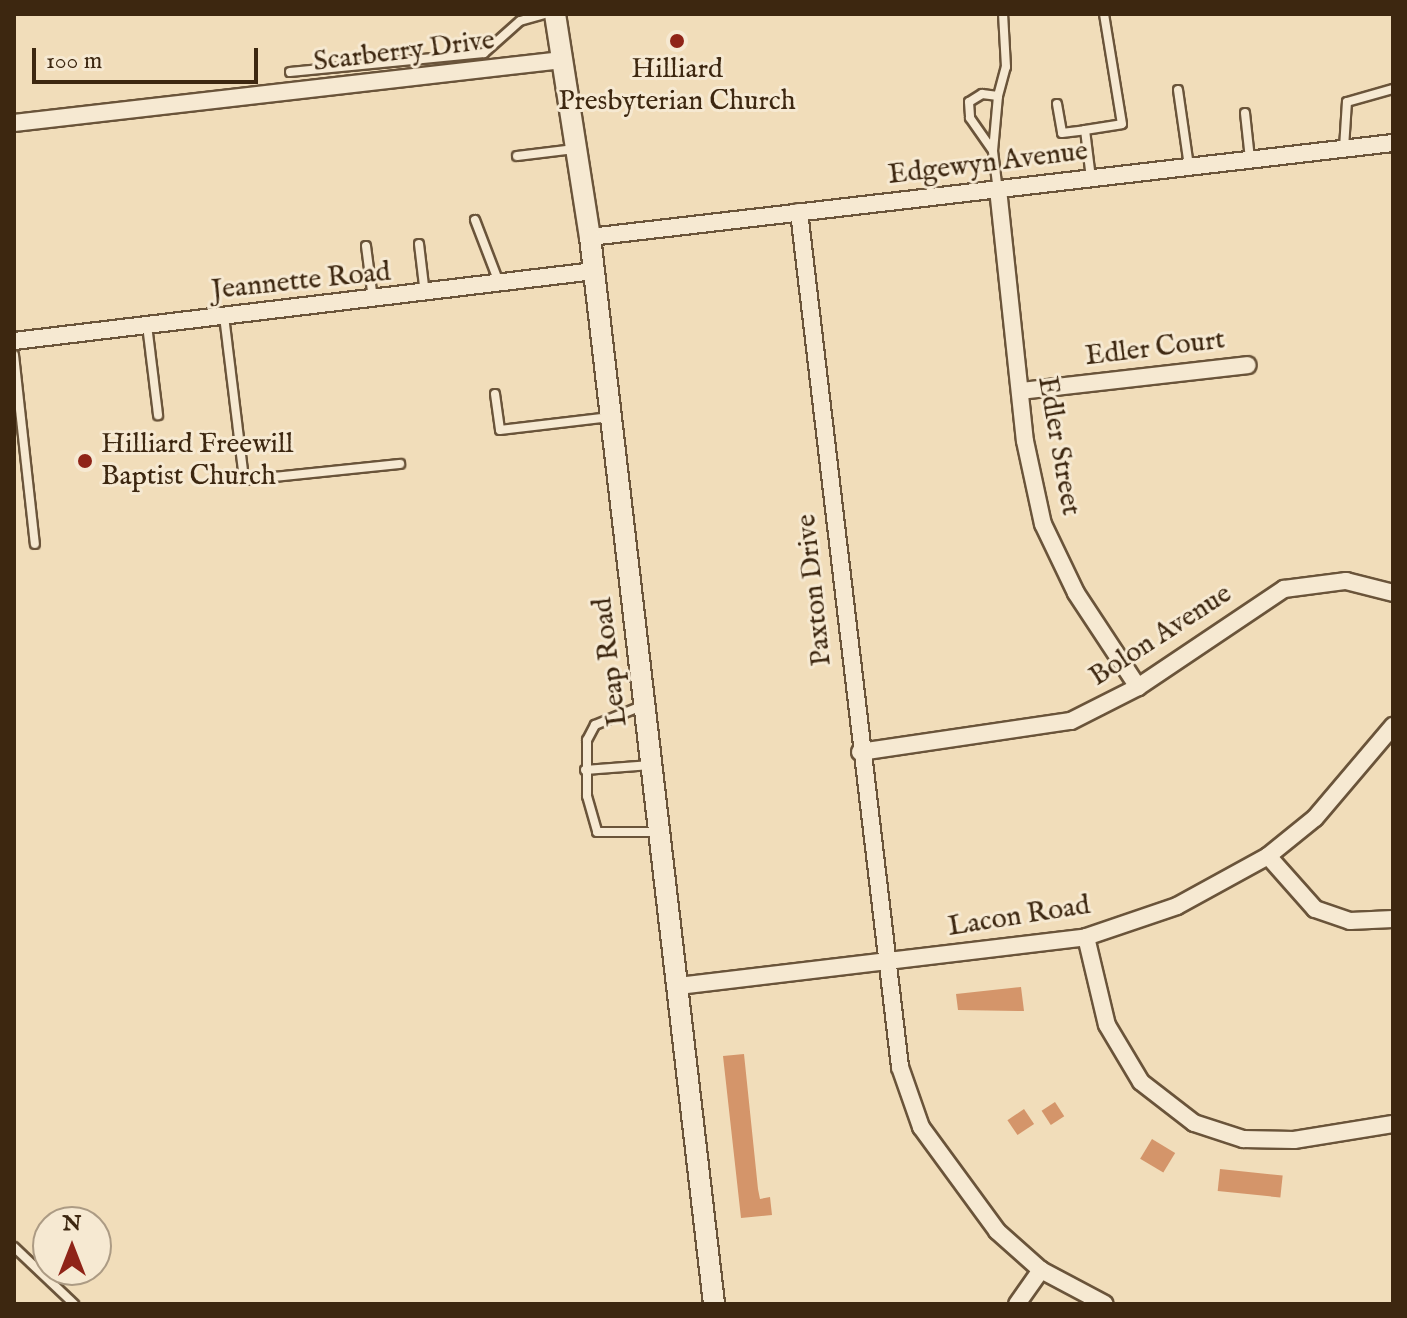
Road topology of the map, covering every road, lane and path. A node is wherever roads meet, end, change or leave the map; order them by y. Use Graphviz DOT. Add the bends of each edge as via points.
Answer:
graph roads {
  1 [pos="544,14"];
  2 [pos="555,14"];
  3 [pos="1003,14"];
  4 [pos="1104,14"];
  5 [pos="562,60"];
  6 [pos="290,72"];
  7 [pos="1393,89"];
  8 [pos="1178,90"];
  9 [pos="998,96"];
  10 [pos="1057,104"];
  11 [pos="1245,113"];
  12 [pos="14,123"];
  13 [pos="1085,130"];
  14 [pos="1393,143"];
  15 [pos="1344,148"];
  16 [pos="576,149"];
  17 [pos="993,151"];
  18 [pos="517,156"];
  19 [pos="1250,159"];
  20 [pos="1189,166"];
  21 [pos="1091,178"];
  22 [pos="998,189"];
  23 [pos="799,212"];
  24 [pos="475,220"];
  25 [pos="590,237"];
  26 [pos="419,244"];
  27 [pos="366,246"];
  28 [pos="594,271"];
  29 [pos="500,285"];
  30 [pos="425,294"];
  31 [pos="373,300"];
  32 [pos="224,316"];
  33 [pos="147,325"];
  34 [pos="14,341"];
  35 [pos="14,355"];
  36 [pos="1248,365"];
  37 [pos="1021,391"];
  38 [pos="495,394"];
  39 [pos="158,415"];
  40 [pos="611,417"];
  41 [pos="400,464"];
  42 [pos="35,544"];
  43 [pos="1393,593"];
  44 [pos="1138,687"];
  45 [pos="644,705"];
  46 [pos="1393,726"];
  47 [pos="860,752"];
  48 [pos="651,765"];
  49 [pos="585,770"];
  50 [pos="659,832"];
  51 [pos="1268,856"];
  52 [pos="1393,919"];
  53 [pos="1086,937"];
  54 [pos="883,962"];
  55 [pos="678,986"];
  56 [pos="1393,1124"];
  57 [pos="14,1247"];
  58 [pos="1041,1270"];
  59 [pos="74,1304"];
  60 [pos="714,1304"];
  61 [pos="1017,1304"];
  62 [pos="1105,1304"];
  1 -- 6 [label="lane" via="520,21 484,53"];
  2 -- 5 [label="street, Leap Road"];
  3 -- 9 [label="lane" via="1006,67"];
  4 -- 13 [label="lane" via="1122,124"];
  5 -- 12 [label="street, Scarberry Drive"];
  5 -- 16 [label="street, Leap Road"];
  7 -- 15 [label="lane" via="1347,102"];
  8 -- 20 [label="lane"];
  9 -- 17 [label="lane"];
  9 -- 17 [label="lane" via="969,102 979,138"];
  10 -- 13 [label="lane" via="1062,133"];
  11 -- 19 [label="lane"];
  13 -- 21 [label="lane"];
  14 -- 15 [label="street, Edgewyn Avenue"];
  15 -- 19 [label="street, Edgewyn Avenue"];
  16 -- 18 [label="lane"];
  16 -- 25 [label="street, Leap Road"];
  17 -- 22 [label="lane"];
  19 -- 20 [label="street, Edgewyn Avenue"];
  20 -- 21 [label="street, Edgewyn Avenue"];
  21 -- 22 [label="street, Edgewyn Avenue"];
  22 -- 23 [label="street, Edgewyn Avenue"];
  22 -- 37 [label="street, Edler Street"];
  23 -- 25 [label="street, Edgewyn Avenue"];
  23 -- 47 [label="street, Paxton Drive"];
  24 -- 29 [label="lane"];
  25 -- 28 [label="street, Leap Road"];
  26 -- 30 [label="lane"];
  27 -- 31 [label="lane"];
  28 -- 29 [label="street, Jeannette Road"];
  28 -- 40 [label="street, Leap Road"];
  29 -- 30 [label="street, Jeannette Road"];
  30 -- 31 [label="street, Jeannette Road"];
  31 -- 32 [label="street, Jeannette Road"];
  32 -- 33 [label="street, Jeannette Road"];
  32 -- 41 [label="lane" via="244,480"];
  33 -- 34 [label="street, Jeannette Road"];
  33 -- 39 [label="lane"];
  35 -- 42 [label="lane"];
  36 -- 37 [label="street, Edler Court"];
  37 -- 44 [label="street, Edler Street" via="1043,524 1076,593"];
  38 -- 40 [label="lane" via="500,430"];
  40 -- 45 [label="street, Leap Road"];
  43 -- 44 [label="street, Bolon Avenue" via="1346,581 1284,589"];
  44 -- 47 [label="street, Bolon Avenue" via="1037,731"];
  45 -- 48 [label="street, Leap Road"];
  45 -- 49 [label="lane" via="595,725"];
  46 -- 51 [label="street, Lacon Road" via="1315,818"];
  47 -- 54 [label="street, Paxton Drive"];
  48 -- 49 [label="lane"];
  48 -- 50 [label="street, Leap Road"];
  49 -- 50 [label="lane" via="597,832"];
  50 -- 55 [label="street, Leap Road"];
  51 -- 52 [label="street" via="1315,909 1350,921"];
  51 -- 53 [label="street, Lacon Road" via="1177,906"];
  53 -- 54 [label="street, Lacon Road"];
  53 -- 56 [label="street" via="1107,1025 1141,1082 1194,1123 1243,1139 1294,1140"];
  54 -- 55 [label="street, Lacon Road"];
  54 -- 58 [label="street, Paxton Drive" via="900,1067 921,1127 997,1231"];
  55 -- 60 [label="street, Leap Road"];
  57 -- 59 [label="lane"];
  58 -- 61 [label="street"];
  58 -- 62 [label="street, Paxton Drive"];
}
